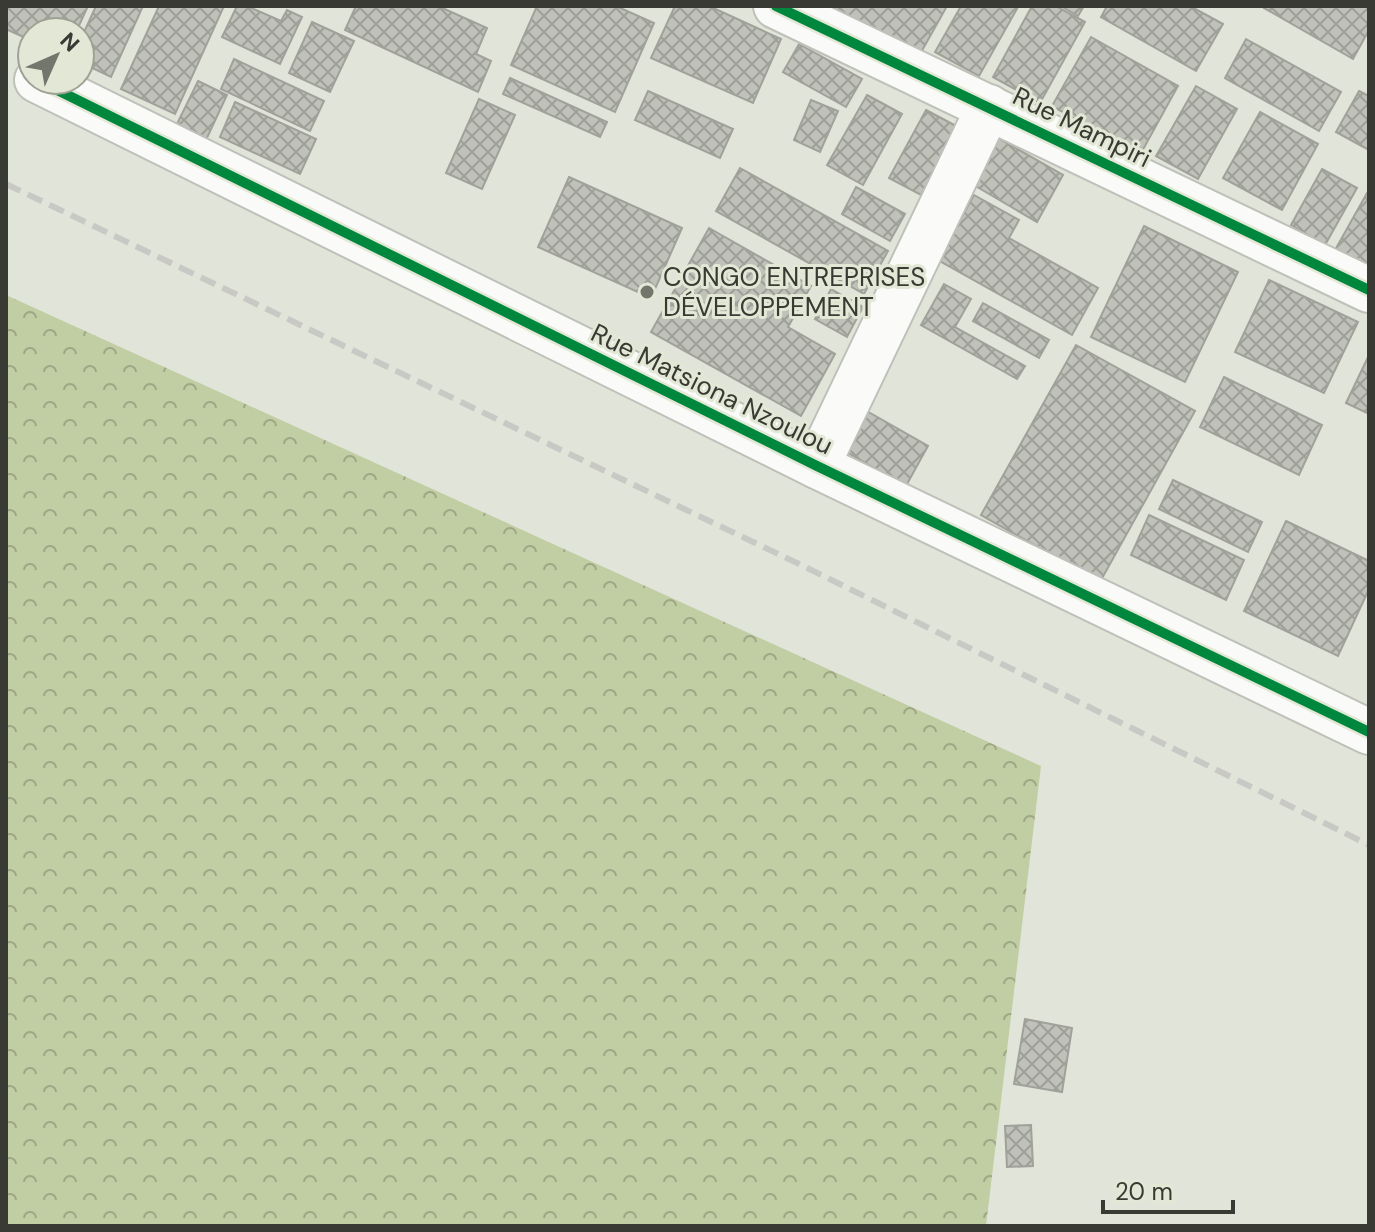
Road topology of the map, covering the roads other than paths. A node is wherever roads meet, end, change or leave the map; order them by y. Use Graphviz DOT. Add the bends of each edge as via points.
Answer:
graph roads {
  1 [pos="776,6"];
  2 [pos="68,96"];
  3 [pos="989,107"];
  4 [pos="1369,290"];
  5 [pos="817,466"];
  6 [pos="1369,732"];
  1 -- 3 [label="street, Rue Mampiri"];
  2 -- 5 [label="street, Rue Matsiona Nzoulou"];
  3 -- 4 [label="street, Rue Mampiri"];
  3 -- 5 [label="street"];
  5 -- 6 [label="street, Rue Matsiona Nzoulou"];
}
